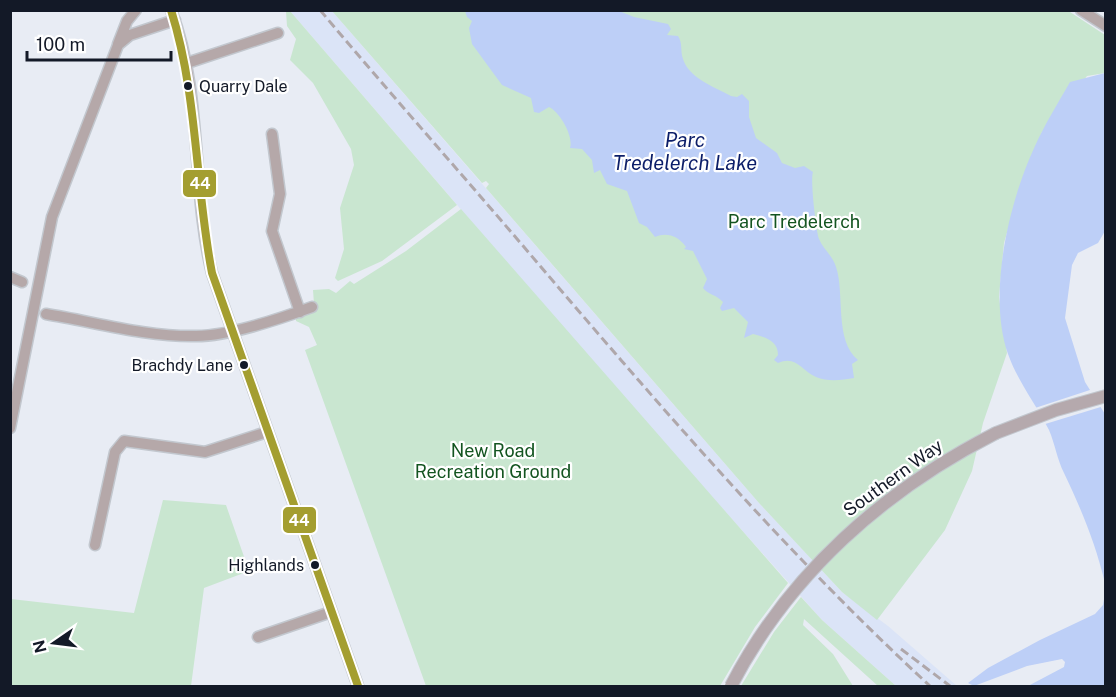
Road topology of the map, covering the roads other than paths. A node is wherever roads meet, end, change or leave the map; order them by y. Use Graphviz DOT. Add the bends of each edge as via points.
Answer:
graph roads {
  1 [pos="1081,10"];
  2 [pos="132,12"];
  3 [pos="173,15"];
  4 [pos="1106,26"];
  5 [pos="278,33"];
  6 [pos="118,45"];
  7 [pos="187,63"];
  8 [pos="272,134"];
  9 [pos="10,277"];
  10 [pos="22,282"];
  11 [pos="312,307"];
  12 [pos="300,312"];
  13 [pos="46,314"];
  14 [pos="231,330"];
  15 [pos="1106,396"];
  16 [pos="10,428"];
  17 [pos="267,432"];
  18 [pos="95,545"];
  19 [pos="331,612"];
  20 [pos="258,637"];
  21 [pos="358,687"];
  22 [pos="731,687"];
  1 -- 4 [label="street"];
  2 -- 6 [label="street"];
  3 -- 6 [label="street" via="129,35"];
  3 -- 7 [label="street"];
  5 -- 7 [label="street"];
  6 -- 16 [label="street" via="52,217"];
  7 -- 14 [label="street" via="205,244"];
  8 -- 12 [label="street" via="280,194 272,231"];
  9 -- 10 [label="street"];
  11 -- 12 [label="street"];
  12 -- 14 [label="street"];
  13 -- 14 [label="street" via="174,336"];
  14 -- 17 [label="street"];
  15 -- 22 [label="main road, Southern Way, bridge" via="996,433 938,465 887,500 843,537 801,582 765,629"];
  17 -- 18 [label="street" via="205,452 124,441 115,452"];
  17 -- 19 [label="street"];
  19 -- 20 [label="street"];
  19 -- 21 [label="street"];
}
